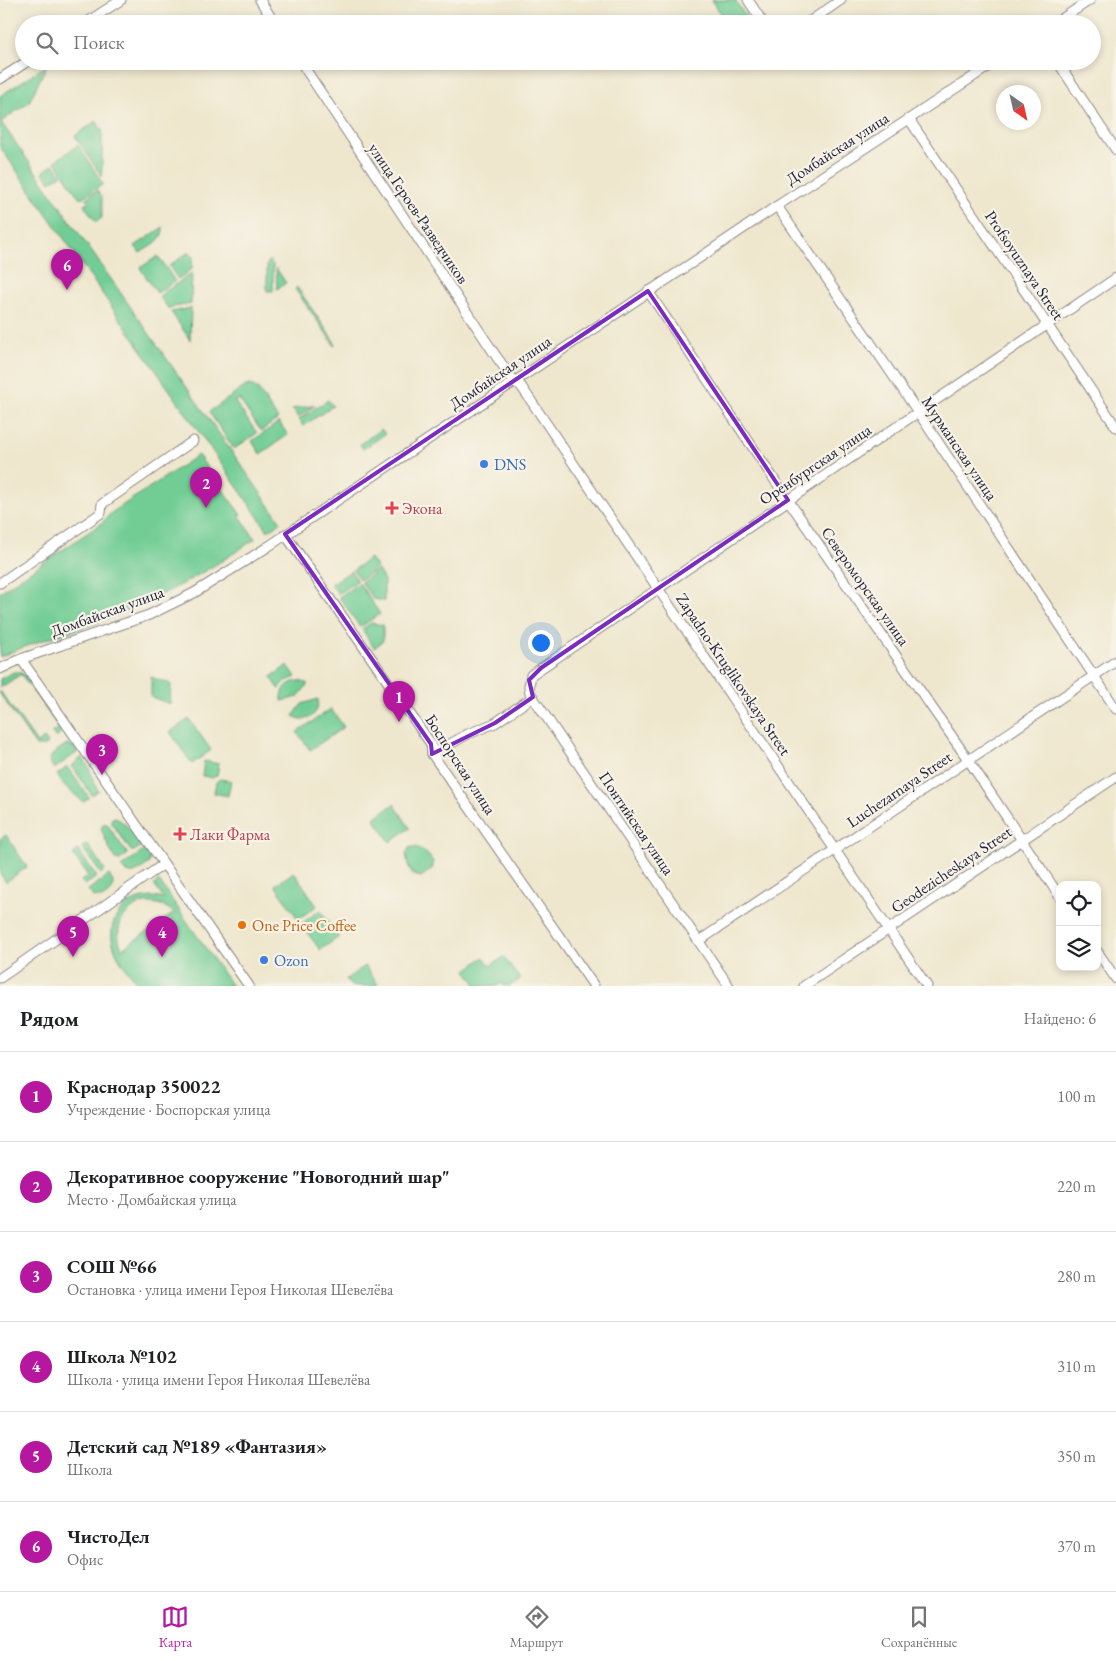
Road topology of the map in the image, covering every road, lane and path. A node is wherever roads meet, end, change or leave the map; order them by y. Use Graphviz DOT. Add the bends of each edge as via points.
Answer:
graph roads {
  1 [pos="120,0"];
  2 [pos="260,0"];
  3 [pos="748,0"];
  4 [pos="841,0"];
  5 [pos="1090,0"];
  6 [pos="98,15"];
  7 [pos="269,15"];
  8 [pos="758,15"];
  9 [pos="819,15"];
  10 [pos="1068,15"];
  11 [pos="15,69"];
  12 [pos="306,70"];
  13 [pos="983,70"];
  14 [pos="1063,70"];
  15 [pos="0,79"];
  16 [pos="909,119"];
  17 [pos="1116,150"];
  18 [pos="777,206"];
  19 [pos="1116,278"];
  20 [pos="648,291"];
  21 [pos="1048,324"];
  22 [pos="514,381"];
  23 [pos="918,412"];
  24 [pos="1116,428"];
  25 [pos="193,441"];
  26 [pos="788,500"];
  27 [pos="285,534"];
  28 [pos="0,583"];
  29 [pos="658,588"];
  30 [pos="21,659"];
  31 [pos="1116,661"];
  32 [pos="0,668"];
  33 [pos="531,675"];
  34 [pos="1094,677"];
  35 [pos="533,697"];
  36 [pos="1116,709"];
  37 [pos="432,754"];
  38 [pos="969,761"];
  39 [pos="1116,777"];
  40 [pos="1021,840"];
  41 [pos="836,850"];
  42 [pos="164,864"];
  43 [pos="1056,891"];
  44 [pos="890,929"];
  45 [pos="699,941"];
  46 [pos="1101,958"];
  47 [pos="0,978"];
  48 [pos="1116,979"];
  49 [pos="249,986"];
  50 [pos="594,986"];
  51 [pos="729,986"];
  52 [pos="804,986"];
  53 [pos="927,986"];
  1 -- 6 [label="street"];
  2 -- 7 [label="street"];
  3 -- 8 [label="street"];
  4 -- 9 [label="street"];
  5 -- 10 [label="street"];
  11 -- 15 [label="street"];
  12 -- 22 [label="street, улица Героев-Разведчиков"];
  13 -- 16 [label="street, Домбайская улица"];
  14 -- 17 [label="street"];
  16 -- 18 [label="street, Домбайская улица"];
  16 -- 21 [label="street, Profsoyuznaya Street"];
  18 -- 20 [label="street, Домбайская улица"];
  18 -- 23 [label="street, Мурманская улица"];
  19 -- 21 [label="street, Оренбургская улица"];
  20 -- 22 [label="street, Домбайская улица"];
  20 -- 26 [label="street, Североморская улица"];
  21 -- 23 [label="street, Оренбургская улица"];
  21 -- 24 [label="street, Profsoyuznaya Street"];
  22 -- 27 [label="street, Домбайская улица"];
  22 -- 29 [label="street, Zapadno-Kruglikovskaya Street" via="521,386"];
  23 -- 26 [label="street, Оренбургская улица"];
  23 -- 34 [label="street, Мурманская улица"];
  25 -- 28 [label="street" via="102,504 101,513"];
  26 -- 29 [label="street, Оренбургская улица"];
  26 -- 38 [label="street, Североморская улица"];
  27 -- 30 [label="street, Домбайская улица" via="194,593 149,615"];
  27 -- 37 [label="street, Боспорская улица" via="431,744"];
  29 -- 33 [label="street, Оренбургская улица"];
  29 -- 41 [label="street, Zapadno-Kruglikovskaya Street"];
  30 -- 32 [label="street, Домбайская улица"];
  30 -- 42 [label="street"];
  31 -- 34 [label="street, Luchezarnaya Street"];
  33 -- 35 [label="street, Понтийская улица" via="529,689"];
  34 -- 36 [label="street, Мурманская улица"];
  34 -- 38 [label="street, Luchezarnaya Street"];
  35 -- 37 [label="street" via="495,723"];
  35 -- 45 [label="street, Понтийская улица"];
  37 -- 50 [label="street, Боспорская улица"];
  38 -- 40 [label="street, Североморская улица"];
  38 -- 41 [label="street, Luchezarnaya Street"];
  39 -- 40 [label="street, Geodezicheskaya Street"];
  40 -- 43 [label="street, Североморская улица"];
  40 -- 44 [label="street, Geodezicheskaya Street"];
  41 -- 44 [label="street, Zapadno-Kruglikovskaya Street"];
  41 -- 45 [label="street, Luchezarnaya Street"];
  42 -- 47 [label="street"];
  42 -- 49 [label="street"];
  44 -- 52 [label="street, Geodezicheskaya Street"];
  44 -- 53 [label="street, Zapadno-Kruglikovskaya Street"];
  45 -- 51 [label="street, Понтийская улица"];
  46 -- 48 [label="street"];
}
